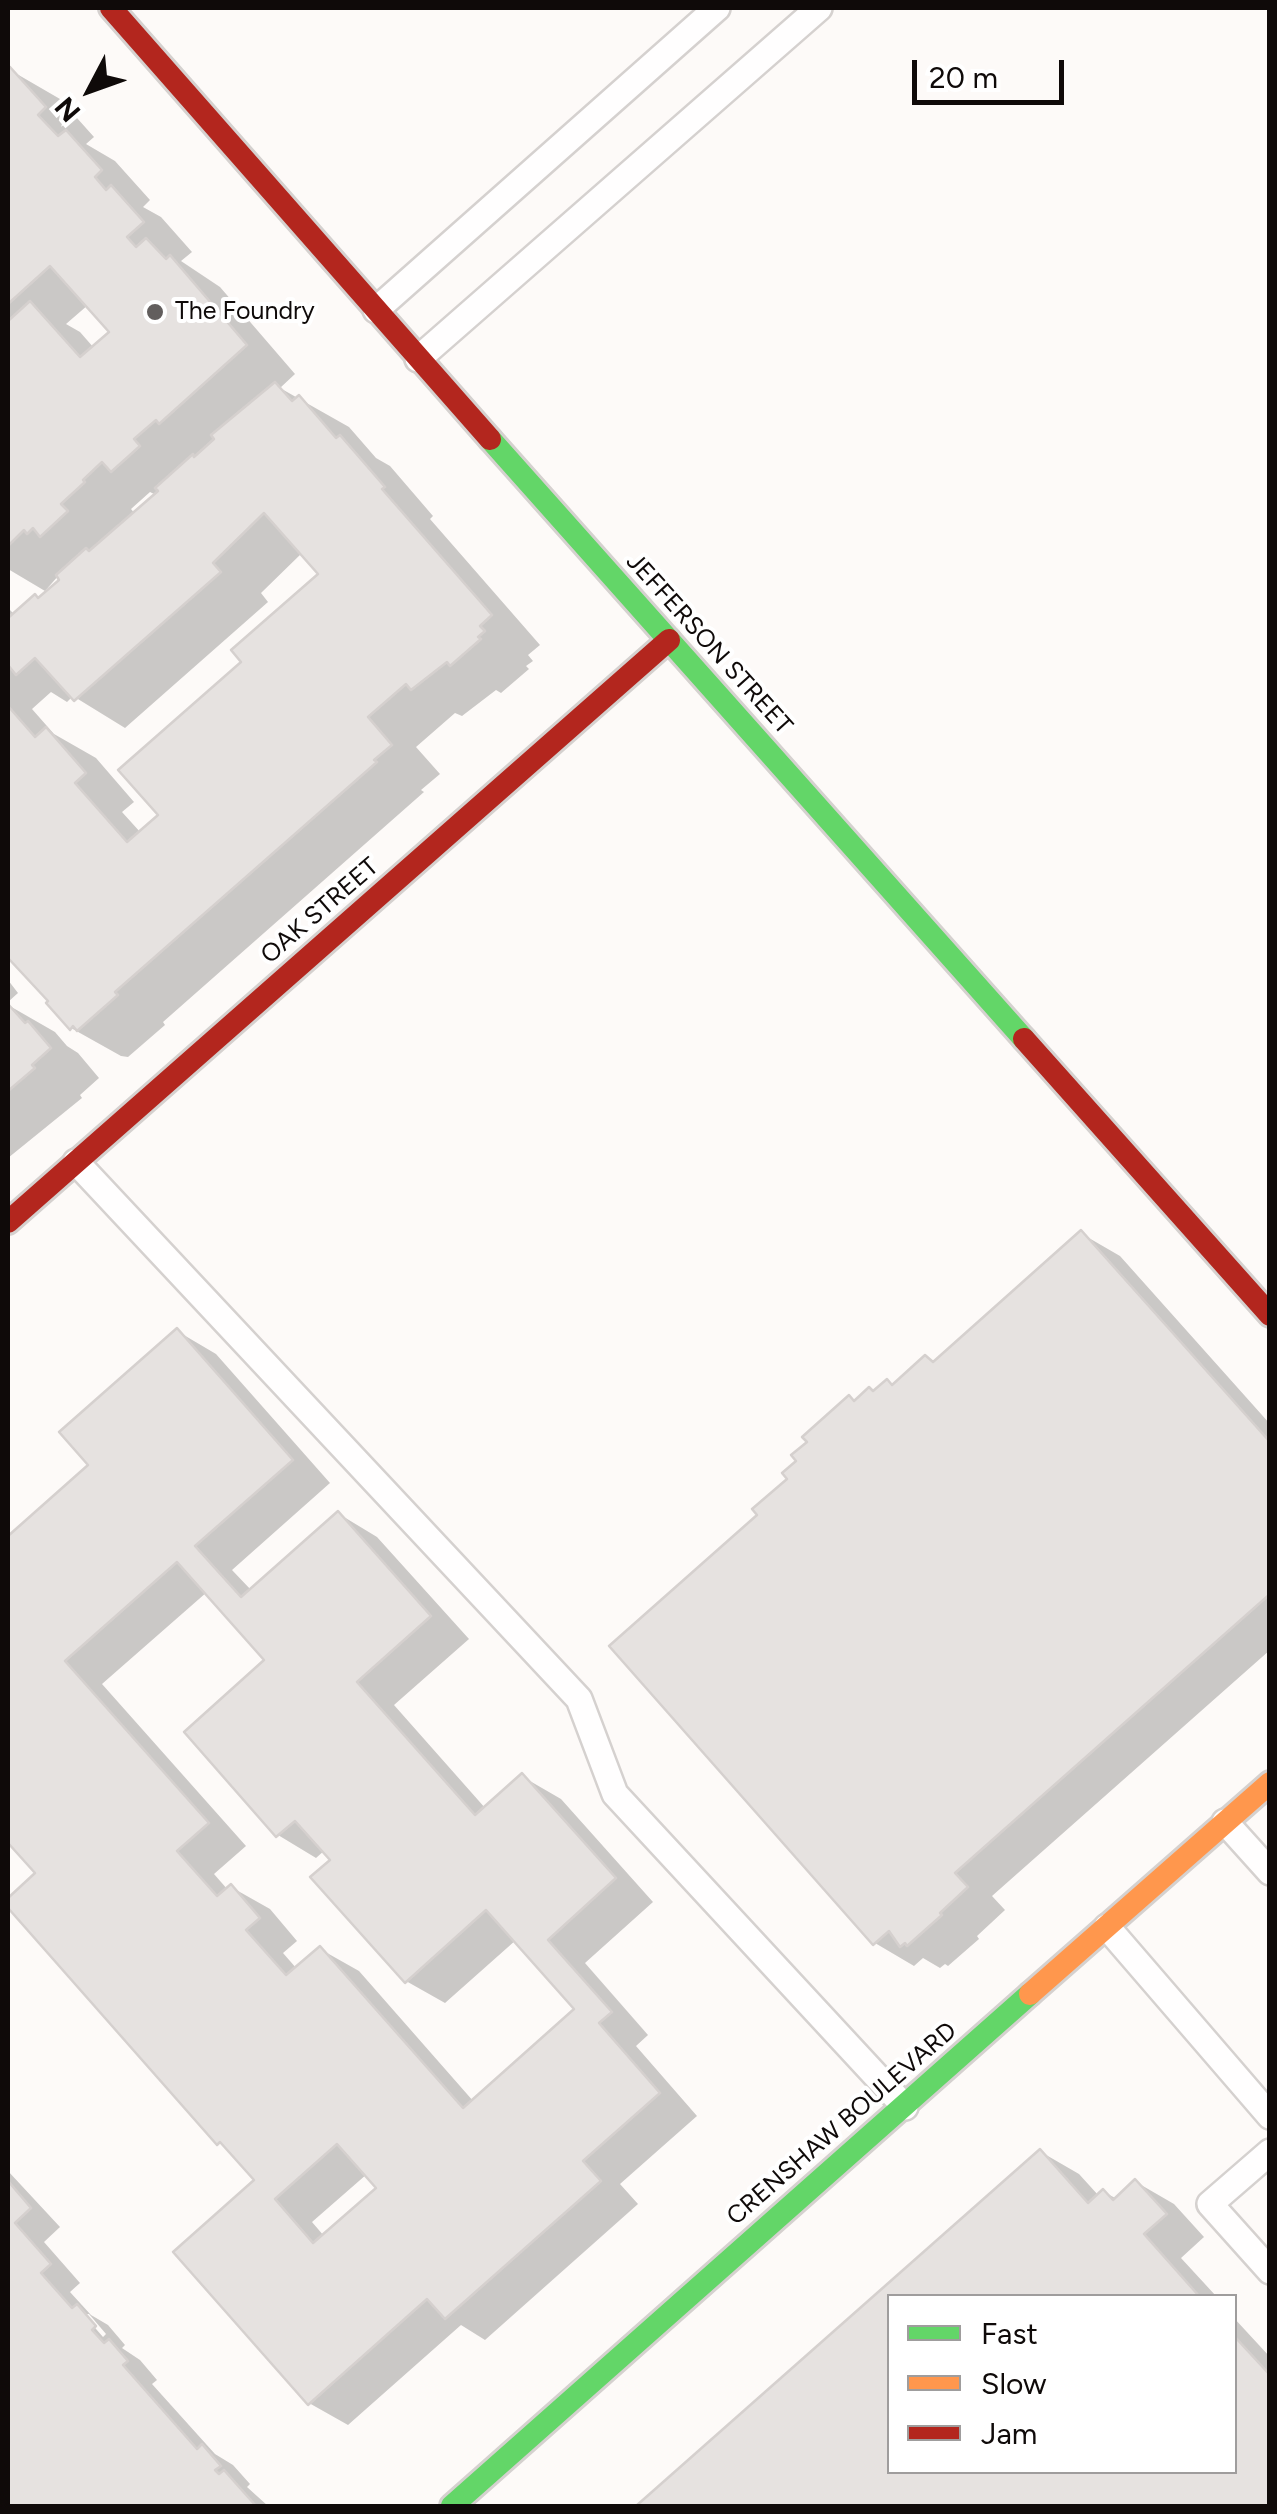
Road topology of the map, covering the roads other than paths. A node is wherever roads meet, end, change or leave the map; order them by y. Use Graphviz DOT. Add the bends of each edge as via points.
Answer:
graph roads {
  1 [pos="111,8"];
  2 [pos="718,8"];
  3 [pos="820,8"];
  4 [pos="376,310"];
  5 [pos="418,360"];
  6 [pos="669,640"];
  7 [pos="76,1162"];
  8 [pos="8,1222"];
  9 [pos="1270,1315"];
  10 [pos="1270,1783"];
  11 [pos="1225,1822"];
  12 [pos="1270,1872"];
  13 [pos="1107,1927"];
  14 [pos="905,2107"];
  15 [pos="1270,2116"];
  16 [pos="1270,2152"];
  17 [pos="1270,2271"];
  18 [pos="452,2506"];
  1 -- 4 [label="street, JEFFERSON STREET"];
  2 -- 4 [label="lane"];
  3 -- 5 [label="lane"];
  4 -- 5 [label="street, JEFFERSON STREET"];
  5 -- 6 [label="street, JEFFERSON STREET"];
  6 -- 7 [label="street, OAK STREET"];
  6 -- 9 [label="street, JEFFERSON STREET"];
  7 -- 8 [label="street, OAK STREET"];
  7 -- 14 [label="lane" via="578,1699 615,1794"];
  10 -- 11 [label="street, CRENSHAW BOULEVARD"];
  11 -- 12 [label="lane"];
  11 -- 13 [label="street, CRENSHAW BOULEVARD"];
  13 -- 14 [label="street, CRENSHAW BOULEVARD"];
  13 -- 15 [label="lane"];
  14 -- 18 [label="street, CRENSHAW BOULEVARD"];
  16 -- 17 [label="lane" via="1210,2204"];
}
